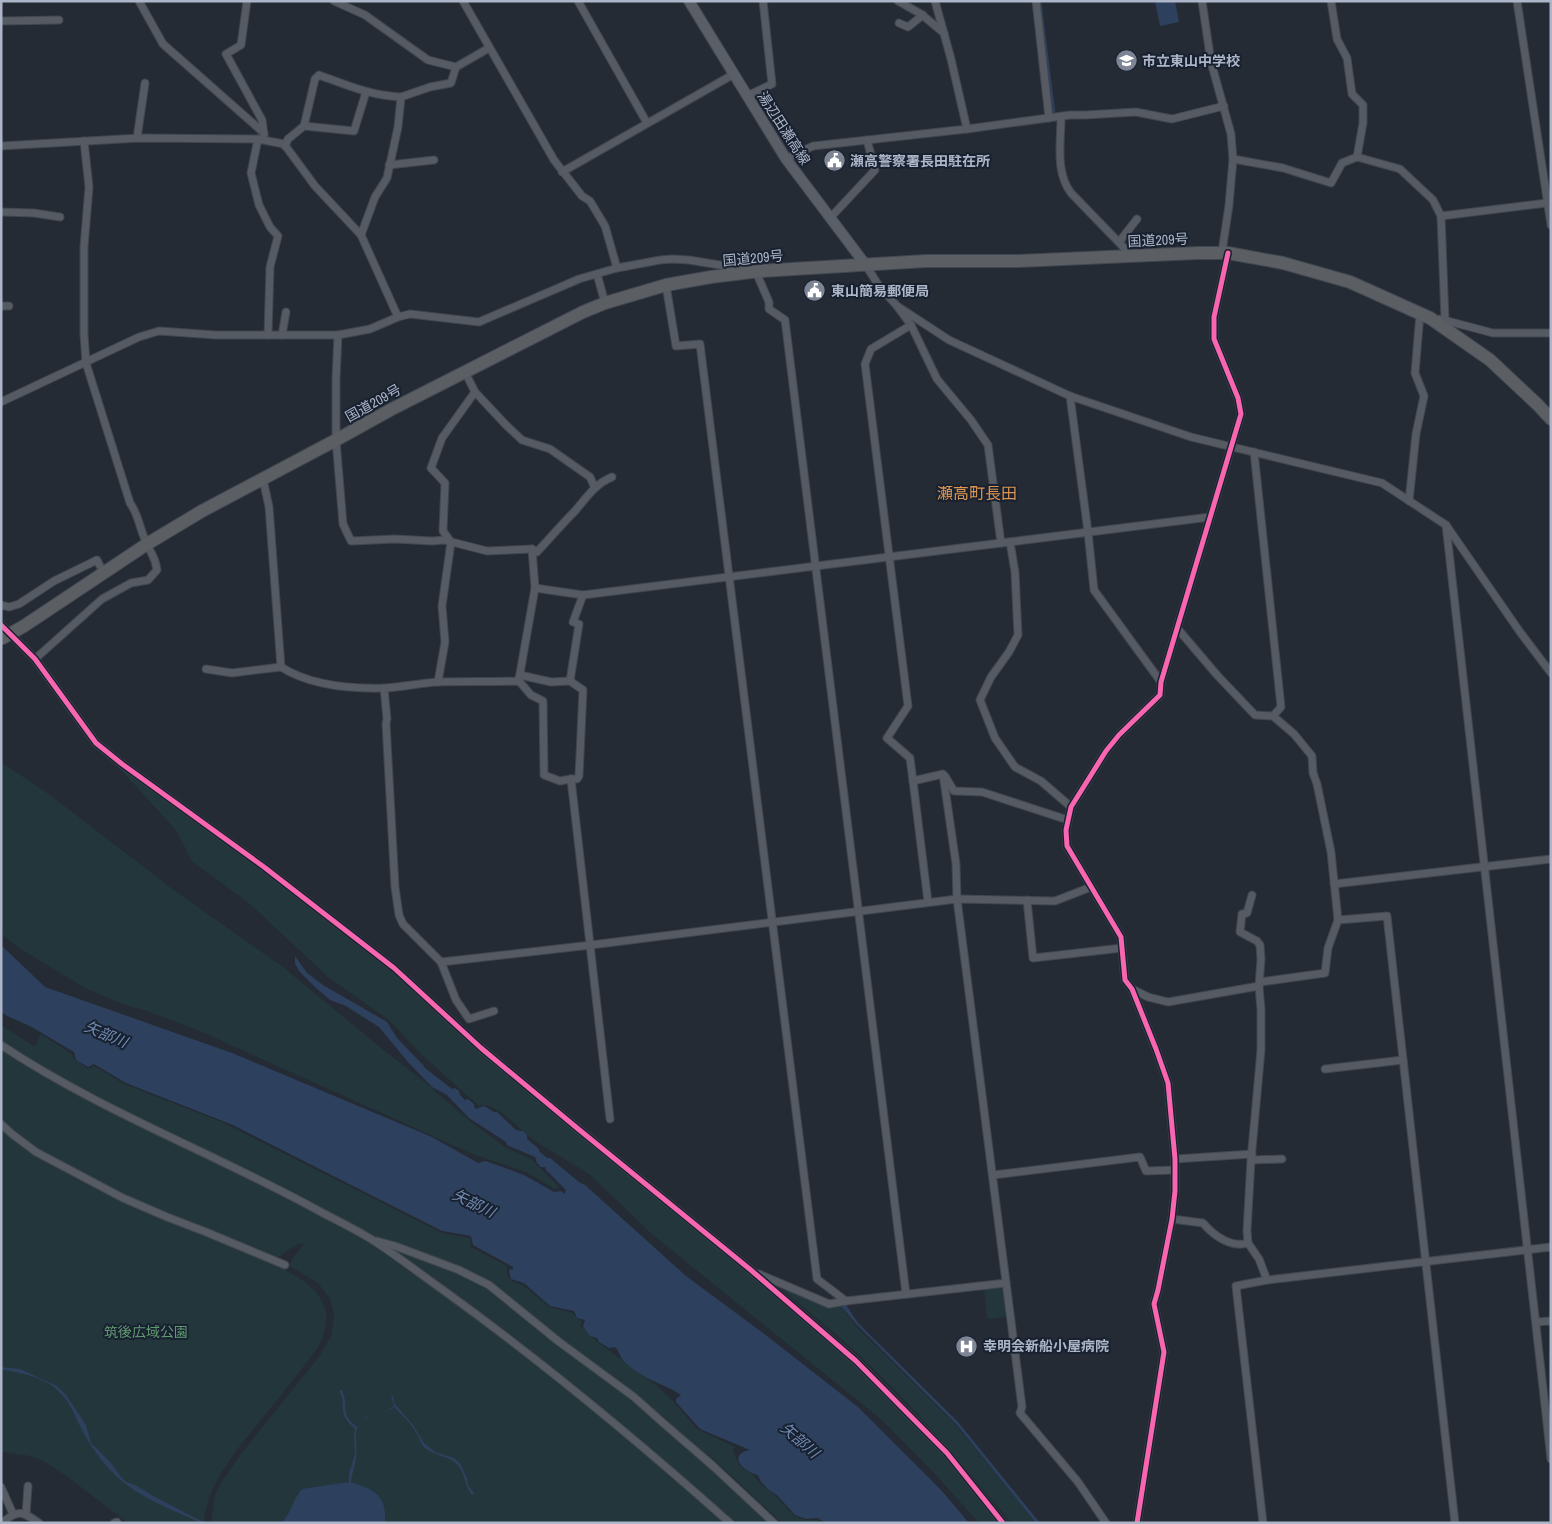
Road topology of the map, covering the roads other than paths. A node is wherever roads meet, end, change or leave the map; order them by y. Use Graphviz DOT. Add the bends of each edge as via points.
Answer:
graph roads {
  1 [pos="139,1"];
  2 [pos="247,1"];
  3 [pos="334,1"];
  4 [pos="463,1"];
  5 [pos="578,1"];
  6 [pos="689,1"];
  7 [pos="762,1"];
  8 [pos="898,1"];
  9 [pos="936,1"];
  10 [pos="1036,1"];
  11 [pos="1202,1"];
  12 [pos="1331,1"];
  13 [pos="1517,1"];
  14 [pos="923,15"];
  15 [pos="59,20"];
  16 [pos="1,21"];
  17 [pos="899,22"];
  18 [pos="944,33"];
  19 [pos="489,48"];
  20 [pos="456,67"];
  21 [pos="734,74"];
  22 [pos="145,83"];
  23 [pos="366,92"];
  24 [pos="747,96"];
  25 [pos="402,97"];
  26 [pos="1224,106"];
  27 [pos="1061,117"];
  28 [pos="1050,118"];
  29 [pos="647,123"];
  30 [pos="304,126"];
  31 [pos="967,129"];
  32 [pos="137,138"];
  33 [pos="262,138"];
  34 [pos="867,140"];
  35 [pos="84,141"];
  36 [pos="1,146"];
  37 [pos="285,146"];
  38 [pos="1357,157"];
  39 [pos="786,159"];
  40 [pos="434,160"];
  41 [pos="1233,160"];
  42 [pos="389,165"];
  43 [pos="562,172"];
  44 [pos="1547,203"];
  45 [pos="1,212"];
  46 [pos="1441,216"];
  47 [pos="60,217"];
  48 [pos="831,218"];
  49 [pos="1137,219"];
  50 [pos="1551,225"];
  51 [pos="361,236"];
  52 [pos="1119,242"];
  53 [pos="1225,252"];
  54 [pos="1133,256"];
  55 [pos="865,264"];
  56 [pos="617,268"];
  57 [pos="758,272"];
  58 [pos="597,274"];
  59 [pos="666,285"];
  60 [pos="605,303"];
  61 [pos="1,306"];
  62 [pos="10,306"];
  63 [pos="897,306"];
  64 [pos="286,312"];
  65 [pos="1425,316"];
  66 [pos="398,317"];
  67 [pos="1444,319"];
  68 [pos="910,325"];
  69 [pos="1551,333"];
  70 [pos="268,335"];
  71 [pos="282,335"];
  72 [pos="338,335"];
  73 [pos="86,363"];
  74 [pos="465,372"];
  75 [pos="475,392"];
  76 [pos="1070,396"];
  77 [pos="1,402"];
  78 [pos="1551,419"];
  79 [pos="336,440"];
  80 [pos="1232,446"];
  81 [pos="1254,452"];
  82 [pos="612,477"];
  83 [pos="263,479"];
  84 [pos="595,488"];
  85 [pos="1409,501"];
  86 [pos="1210,517"];
  87 [pos="1446,525"];
  88 [pos="1088,532"];
  89 [pos="451,542"];
  90 [pos="1010,542"];
  91 [pos="1001,543"];
  92 [pos="147,544"];
  93 [pos="532,549"];
  94 [pos="890,557"];
  95 [pos="100,566"];
  96 [pos="816,566"];
  97 [pos="729,577"];
  98 [pos="535,588"];
  99 [pos="583,596"];
  100 [pos="1,605"];
  101 [pos="1,625"];
  102 [pos="1177,628"];
  103 [pos="1,639"];
  104 [pos="35,659"];
  105 [pos="281,667"];
  106 [pos="206,669"];
  107 [pos="1551,673"];
  108 [pos="519,678"];
  109 [pos="570,681"];
  110 [pos="438,682"];
  111 [pos="1161,682"];
  112 [pos="384,688"];
  113 [pos="1273,716"];
  114 [pos="943,774"];
  115 [pos="572,780"];
  116 [pos="913,781"];
  117 [pos="1071,808"];
  118 [pos="1068,820"];
  119 [pos="1551,860"];
  120 [pos="1485,867"];
  121 [pos="1334,884"];
  122 [pos="1091,887"];
  123 [pos="1252,894"];
  124 [pos="957,899"];
  125 [pos="1027,900"];
  126 [pos="928,902"];
  127 [pos="859,910"];
  128 [pos="1338,920"];
  129 [pos="773,921"];
  130 [pos="591,945"];
  131 [pos="1122,948"];
  132 [pos="441,962"];
  133 [pos="1259,984"];
  134 [pos="1132,989"];
  135 [pos="494,1011"];
  136 [pos="1,1045"];
  137 [pos="1403,1060"];
  138 [pos="1326,1068"];
  139 [pos="610,1119"];
  140 [pos="1,1124"];
  141 [pos="1252,1157"];
  142 [pos="1282,1159"];
  143 [pos="1175,1160"];
  144 [pos="1175,1170"];
  145 [pos="993,1175"];
  146 [pos="1172,1220"];
  147 [pos="370,1239"];
  148 [pos="1248,1243"];
  149 [pos="1551,1247"];
  150 [pos="1528,1250"];
  151 [pos="1426,1262"];
  152 [pos="285,1265"];
  153 [pos="752,1271"];
  154 [pos="1267,1280"];
  155 [pos="1006,1283"];
  156 [pos="906,1294"];
  157 [pos="846,1301"];
  158 [pos="1551,1320"];
  159 [pos="1536,1322"];
  160 [pos="1550,1441"];
  161 [pos="1551,1459"];
  162 [pos="28,1486"];
  163 [pos="1,1488"];
  164 [pos="13,1514"];
  165 [pos="26,1514"];
  166 [pos="2,1523"];
  167 [pos="39,1523"];
  168 [pos="730,1523"];
  169 [pos="774,1523"];
  170 [pos="1003,1523"];
  171 [pos="1106,1523"];
  172 [pos="1137,1523"];
  173 [pos="1262,1523"];
  174 [pos="1455,1523"];
  1 -- 33 [label="street" via="163,44"];
  2 -- 33 [label="street" via="241,45 226,54 262,120"];
  3 -- 20 [label="street" via="365,15 428,60"];
  4 -- 19 [label="street"];
  5 -- 29 [label="street"];
  6 -- 21 [label="main road, 湯辺田瀬高線"];
  7 -- 24 [label="street" via="772,84"];
  8 -- 14 [label="street"];
  9 -- 18 [label="street"];
  10 -- 28 [label="street"];
  11 -- 26 [label="street" via="1211,62"];
  12 -- 38 [label="street" via="1337,39 1347,58 1352,94 1363,105"];
  13 -- 44 [label="street"];
  14 -- 17 [label="street" via="908,27"];
  14 -- 18 [label="street"];
  15 -- 16 [label="street"];
  18 -- 31 [label="street"];
  19 -- 20 [label="street"];
  19 -- 43 [label="street"];
  20 -- 25 [label="street" via="451,83 430,86"];
  21 -- 24 [label="main road, 湯辺田瀬高線"];
  21 -- 29 [label="street"];
  22 -- 32 [label="street"];
  23 -- 25 [label="street" via="383,97"];
  23 -- 30 [label="street" via="354,131"];
  23 -- 30 [label="street" via="319,75 315,79"];
  24 -- 39 [label="main road, 湯辺田瀬高線"];
  25 -- 42 [label="street"];
  26 -- 27 [label="street" via="1172,119 1136,112"];
  26 -- 41 [label="street"];
  27 -- 28 [label="street"];
  27 -- 52 [label="street" via="1060,165 1065,184"];
  28 -- 31 [label="street"];
  29 -- 43 [label="street"];
  30 -- 37 [label="street" via="288,139"];
  31 -- 34 [label="street"];
  32 -- 33 [label="street"];
  32 -- 35 [label="street"];
  33 -- 37 [label="street"];
  33 -- 70 [label="street" via="251,173 261,210 278,236 270,267"];
  34 -- 39 [label="street" via="813,146"];
  34 -- 48 [label="street" via="874,170"];
  35 -- 36 [label="street"];
  35 -- 73 [label="street" via="89,187 84,247"];
  37 -- 51 [label="street" via="315,186"];
  38 -- 41 [label="street" via="1342,163 1331,183 1283,168"];
  38 -- 46 [label="street" via="1400,169 1433,200"];
  39 -- 48 [label="main road, 湯辺田瀬高線"];
  40 -- 42 [label="street"];
  41 -- 53 [label="street"];
  42 -- 51 [label="street"];
  43 -- 56 [label="street" via="590,201 605,226"];
  44 -- 46 [label="street"];
  44 -- 50 [label="street"];
  45 -- 47 [label="street"];
  46 -- 67 [label="street"];
  48 -- 55 [label="main road, 湯辺田瀬高線"];
  49 -- 52 [label="street"];
  51 -- 66 [label="street"];
  52 -- 54 [label="street"];
  53 -- 54 [label="highway, 国道209号"];
  53 -- 65 [label="highway, 国道209号" via="1283,263 1350,282"];
  53 -- 80 [label="street" via="1214,317 1214,338 1238,398 1241,414"];
  54 -- 55 [label="highway, 国道209号"];
  55 -- 57 [label="highway, 国道209号"];
  55 -- 63 [label="street"];
  56 -- 57 [label="street" via="672,259"];
  56 -- 58 [label="street"];
  57 -- 59 [label="highway, 国道209号"];
  57 -- 96 [label="street" via="769,309 786,320"];
  58 -- 60 [label="street"];
  58 -- 66 [label="street" via="479,322 410,314"];
  59 -- 60 [label="highway, 国道209号"];
  59 -- 97 [label="street" via="676,346 700,344"];
  60 -- 74 [label="highway, 国道209号"];
  61 -- 62 [label="street"];
  63 -- 68 [label="street"];
  63 -- 76 [label="street" via="949,340"];
  64 -- 71 [label="street"];
  65 -- 67 [label="street"];
  65 -- 78 [label="highway, 国道209号" via="1490,360"];
  65 -- 85 [label="street" via="1415,373 1424,396 1416,434"];
  66 -- 72 [label="street" via="370,329"];
  67 -- 69 [label="street" via="1493,333"];
  68 -- 91 [label="street" via="937,379 988,445"];
  68 -- 94 [label="street" via="871,349 865,364"];
  70 -- 71 [label="street"];
  70 -- 73 [label="street" via="159,331 139,337"];
  71 -- 72 [label="street"];
  72 -- 79 [label="street"];
  73 -- 77 [label="street"];
  73 -- 92 [label="street" via="130,503"];
  74 -- 75 [label="street"];
  74 -- 79 [label="highway, 国道209号"];
  75 -- 84 [label="street" via="522,440 550,449 590,478"];
  75 -- 89 [label="street" via="442,438 431,468 445,483 443,531"];
  76 -- 80 [label="street" via="1154,426"];
  76 -- 88 [label="street"];
  79 -- 83 [label="highway, 国道209号"];
  79 -- 89 [label="street" via="343,524 351,540"];
  80 -- 81 [label="street"];
  80 -- 86 [label="street"];
  81 -- 85 [label="street" via="1382,483"];
  81 -- 113 [label="street" via="1281,707"];
  82 -- 84 [label="street"];
  83 -- 92 [label="highway, 国道209号"];
  83 -- 105 [label="street" via="269,507"];
  84 -- 93 [label="street" via="537,552"];
  85 -- 87 [label="street"];
  86 -- 88 [label="street"];
  86 -- 102 [label="street"];
  87 -- 107 [label="street"];
  87 -- 120 [label="street"];
  88 -- 90 [label="street"];
  88 -- 111 [label="street" via="1094,590"];
  89 -- 93 [label="street" via="488,551"];
  89 -- 110 [label="street" via="442,606 445,642"];
  90 -- 91 [label="street"];
  90 -- 117 [label="street" via="1018,635 980,700 995,738 1015,767 1041,781"];
  91 -- 94 [label="street"];
  92 -- 103 [label="highway, 国道209号, bridge"];
  92 -- 104 [label="street" via="155,557 157,570 148,580 131,584 102,600"];
  93 -- 98 [label="street"];
  94 -- 96 [label="street"];
  94 -- 116 [label="street" via="908,706 887,738 910,758"];
  95 -- 100 [label="street" via="97,560 54,581 19,604"];
  96 -- 97 [label="street"];
  96 -- 127 [label="street"];
  97 -- 99 [label="street"];
  97 -- 129 [label="street"];
  98 -- 99 [label="street"];
  98 -- 108 [label="street"];
  99 -- 109 [label="street" via="573,622 579,624"];
  101 -- 104 [label="street"];
  102 -- 111 [label="street"];
  102 -- 113 [label="street" via="1255,715"];
  104 -- 153 [label="street" via="96,743 264,866 394,968 488,1054"];
  105 -- 106 [label="street" via="232,673"];
  105 -- 112 [label="street" via="322,684"];
  108 -- 109 [label="street"];
  108 -- 110 [label="street"];
  108 -- 115 [label="street" via="531,695 543,701 544,775 560,781"];
  109 -- 115 [label="street" via="583,690 580,776"];
  110 -- 112 [label="street"];
  111 -- 117 [label="street" via="1160,695 1106,751"];
  112 -- 132 [label="street" via="399,915 403,924"];
  113 -- 121 [label="street" via="1312,756"];
  114 -- 116 [label="street"];
  114 -- 118 [label="street" via="954,791 982,792"];
  114 -- 124 [label="street" via="956,864"];
  115 -- 130 [label="street"];
  116 -- 126 [label="street"];
  117 -- 118 [label="street"];
  118 -- 122 [label="street" via="1067,846"];
  119 -- 120 [label="street"];
  120 -- 121 [label="street"];
  120 -- 150 [label="street"];
  121 -- 128 [label="street"];
  122 -- 125 [label="street" via="1055,901"];
  122 -- 131 [label="street" via="1121,937"];
  123 -- 133 [label="street" via="1247,913 1242,914 1240,932 1260,945"];
  124 -- 125 [label="street"];
  124 -- 126 [label="street"];
  124 -- 145 [label="street"];
  125 -- 131 [label="street" via="1033,958"];
  126 -- 127 [label="street"];
  127 -- 129 [label="street"];
  127 -- 156 [label="street"];
  128 -- 133 [label="street" via="1328,948 1325,973"];
  128 -- 137 [label="street" via="1387,916"];
  129 -- 130 [label="street"];
  129 -- 157 [label="street" via="817,1279"];
  130 -- 132 [label="street"];
  130 -- 139 [label="street"];
  131 -- 134 [label="street" via="1125,980"];
  132 -- 135 [label="street" via="456,1000 469,1019"];
  133 -- 134 [label="street" via="1168,1002"];
  133 -- 141 [label="street" via="1261,1050"];
  134 -- 143 [label="street" via="1168,1083"];
  136 -- 147 [label="street" via="84,1095 250,1174"];
  137 -- 138 [label="street"];
  137 -- 151 [label="street"];
  140 -- 152 [label="street" via="36,1152 123,1198"];
  141 -- 142 [label="street"];
  141 -- 143 [label="street"];
  141 -- 148 [label="street"];
  143 -- 144 [label="street"];
  144 -- 145 [label="street" via="1146,1171 1140,1157"];
  144 -- 146 [label="street"];
  145 -- 155 [label="street"];
  146 -- 148 [label="street" via="1203,1223 1220,1239 1240,1245"];
  146 -- 172 [label="street" via="1154,1304 1164,1352"];
  147 -- 168 [label="street" via="565,1382"];
  147 -- 169 [label="street" via="459,1270 489,1285 634,1397"];
  148 -- 154 [label="street"];
  149 -- 150 [label="street"];
  150 -- 151 [label="street"];
  150 -- 159 [label="street"];
  151 -- 154 [label="street"];
  151 -- 174 [label="street"];
  153 -- 157 [label="street" via="829,1304"];
  153 -- 170 [label="street" via="856,1361 947,1453"];
  154 -- 173 [label="street" via="1236,1286"];
  155 -- 156 [label="street"];
  155 -- 171 [label="street" via="1022,1407 1020,1413 1078,1482"];
  156 -- 157 [label="street"];
  158 -- 159 [label="street"];
  159 -- 160 [label="street"];
  160 -- 161 [label="street"];
  162 -- 165 [label="street"];
  163 -- 164 [label="street"];
  164 -- 165 [label="street"];
  164 -- 166 [label="street"];
  165 -- 167 [label="street"];
}
